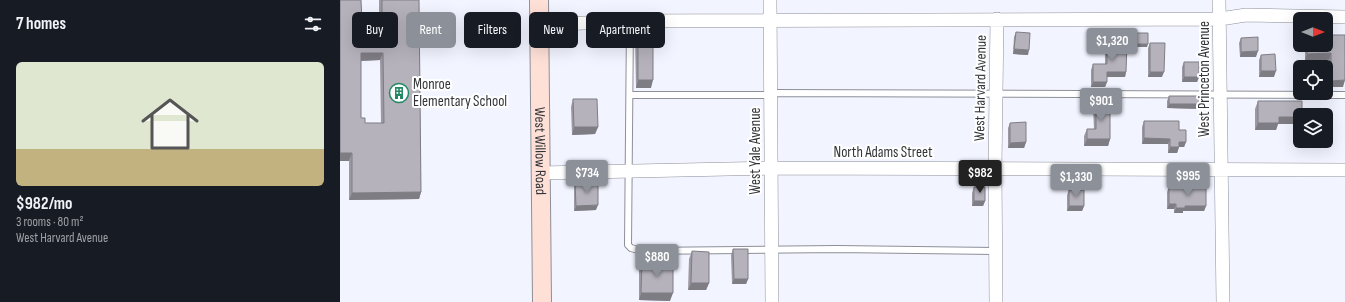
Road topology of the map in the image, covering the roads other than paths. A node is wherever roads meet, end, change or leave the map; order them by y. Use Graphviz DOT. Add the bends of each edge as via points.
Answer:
graph roads {
  1 [pos="539,0"];
  2 [pos="770,0"];
  3 [pos="1219,0"];
  4 [pos="539,12"];
  5 [pos="1345,16"];
  6 [pos="997,19"];
  7 [pos="1220,19"];
  8 [pos="771,20"];
  9 [pos="665,21"];
  10 [pos="539,48"];
  11 [pos="630,48"];
  12 [pos="995,93"];
  13 [pos="771,94"];
  14 [pos="1220,94"];
  15 [pos="630,95"];
  16 [pos="1345,95"];
  17 [pos="771,168"];
  18 [pos="995,168"];
  19 [pos="1220,170"];
  20 [pos="1345,170"];
  21 [pos="630,172"];
  22 [pos="540,174"];
  23 [pos="772,250"];
  24 [pos="995,251"];
  25 [pos="542,302"];
  26 [pos="772,302"];
  27 [pos="996,302"];
  28 [pos="1223,302"];
  1 -- 4 [label="main road, West Willow Road"];
  2 -- 8 [label="street, West Yale Avenue"];
  3 -- 7 [label="street, West Princeton Avenue"];
  5 -- 7 [label="street" via="1246,15"];
  6 -- 7 [label="street"];
  6 -- 8 [label="street"];
  6 -- 12 [label="street, West Harvard Avenue"];
  7 -- 14 [label="street, West Princeton Avenue"];
  8 -- 9 [label="street"];
  8 -- 13 [label="street, West Yale Avenue"];
  10 -- 22 [label="main road, West Willow Road"];
  11 -- 15 [label="lane"];
  12 -- 13 [label="lane"];
  12 -- 14 [label="lane"];
  12 -- 18 [label="street, West Harvard Avenue"];
  13 -- 15 [label="lane"];
  13 -- 17 [label="street, West Yale Avenue"];
  14 -- 16 [label="lane"];
  14 -- 19 [label="street, West Princeton Avenue"];
  15 -- 21 [label="lane"];
  17 -- 18 [label="street, North Adams Street"];
  17 -- 21 [label="street, North Adams Street"];
  17 -- 23 [label="street, West Yale Avenue"];
  18 -- 19 [label="street, North Adams Street"];
  18 -- 24 [label="street, West Harvard Avenue"];
  19 -- 20 [label="street, North Adams Street"];
  19 -- 28 [label="street, West Princeton Avenue"];
  21 -- 22 [label="street, North Adams Street"];
  21 -- 23 [label="lane" via="628,245 631,248 642,251"];
  22 -- 25 [label="main road, West Willow Road"];
  23 -- 24 [label="lane"];
  23 -- 26 [label="street, West Yale Avenue"];
  24 -- 27 [label="street, West Harvard Avenue"];
}
